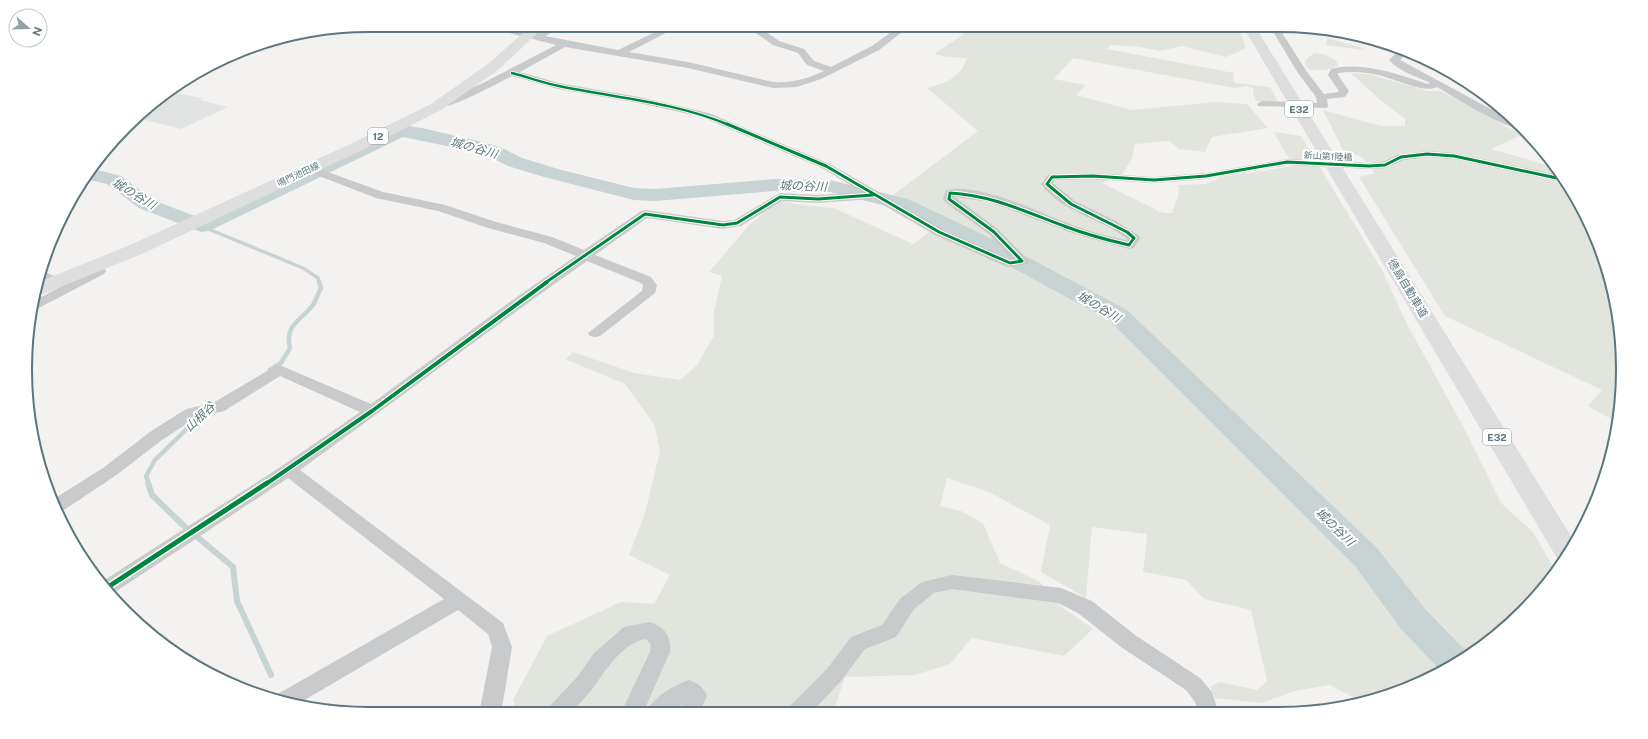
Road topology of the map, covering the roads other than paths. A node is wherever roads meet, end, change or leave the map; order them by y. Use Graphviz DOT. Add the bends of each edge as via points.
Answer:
graph roads {
  1 [pos="663,32"];
  2 [pos="760,32"];
  3 [pos="896,32"];
  4 [pos="1252,32"];
  5 [pos="1277,32"];
  6 [pos="534,33"];
  7 [pos="564,44"];
  8 [pos="618,54"];
  9 [pos="1400,55"];
  10 [pos="832,70"];
  11 [pos="512,73"];
  12 [pos="1442,86"];
  13 [pos="1321,97"];
  14 [pos="1262,104"];
  15 [pos="436,107"];
  16 [pos="1504,119"];
  17 [pos="310,169"];
  18 [pos="1556,178"];
  19 [pos="873,195"];
  20 [pos="586,255"];
  21 [pos="93,268"];
  22 [pos="49,279"];
  23 [pos="38,304"];
  24 [pos="595,333"];
  25 [pos="372,411"];
  26 [pos="288,470"];
  27 [pos="60,504"];
  28 [pos="1564,549"];
  29 [pos="111,585"];
  30 [pos="458,599"];
  31 [pos="291,697"];
  32 [pos="491,707"];
  33 [pos="562,707"];
  34 [pos="635,707"];
  35 [pos="664,707"];
  36 [pos="692,707"];
  37 [pos="803,707"];
  38 [pos="1207,707"];
  1 -- 8 [label="street"];
  2 -- 10 [label="street" via="776,43 801,51 807,62"];
  3 -- 10 [label="street" via="877,48"];
  4 -- 28 [label="main road, 徳島自動車道 / E32"];
  5 -- 13 [label="street"];
  6 -- 7 [label="street"];
  6 -- 15 [label="main road, 鳴門池田線 / 12" via="494,67"];
  7 -- 8 [label="street"];
  7 -- 11 [label="street"];
  8 -- 10 [label="street" via="688,65 786,86 808,82"];
  9 -- 12 [label="street" via="1394,60 1398,65"];
  11 -- 15 [label="street"];
  11 -- 19 [label="street" via="558,86 640,100 705,115 826,166"];
  12 -- 13 [label="street" via="1427,87 1382,73 1345,68 1334,71 1333,75 1344,91 1341,96"];
  12 -- 16 [label="street"];
  13 -- 14 [label="street" via="1323,106"];
  15 -- 17 [label="main road, 鳴門池田線 / 12"];
  17 -- 20 [label="street" via="380,195 441,208 548,240"];
  17 -- 21 [label="main road, 鳴門池田線 / 12"];
  18 -- 19 [label="street, 新山第1陸橋" via="1454,156 1427,154 1401,157 1385,165 1287,162 1206,176 1154,180 1093,176 1052,177 1047,184 1060,196 1125,230 1134,238 1129,245 1066,227 995,200 950,193 950,199 994,232 1022,261 1010,263 939,232"];
  19 -- 20 [label="street" via="818,199 780,197 737,223 723,225 645,214"];
  20 -- 24 [label="street" via="646,280 650,285 648,293"];
  20 -- 25 [label="street"];
  21 -- 22 [label="main road, 鳴門池田線 / 12"];
  21 -- 23 [label="street" via="99,271"];
  25 -- 26 [label="street"];
  25 -- 27 [label="street" via="279,370 218,407 192,413"];
  26 -- 29 [label="street"];
  26 -- 30 [label="street"];
  30 -- 31 [label="street"];
  30 -- 32 [label="street" via="496,629 502,647"];
  33 -- 34 [label="street" via="601,659 631,633 650,630 661,641 660,652"];
  35 -- 36 [label="street" via="689,689 698,696"];
  37 -- 38 [label="street" via="834,675 858,643 889,631 907,604 929,587 952,582 1061,596 1085,607 1128,641 1193,684 1205,698"];
}
